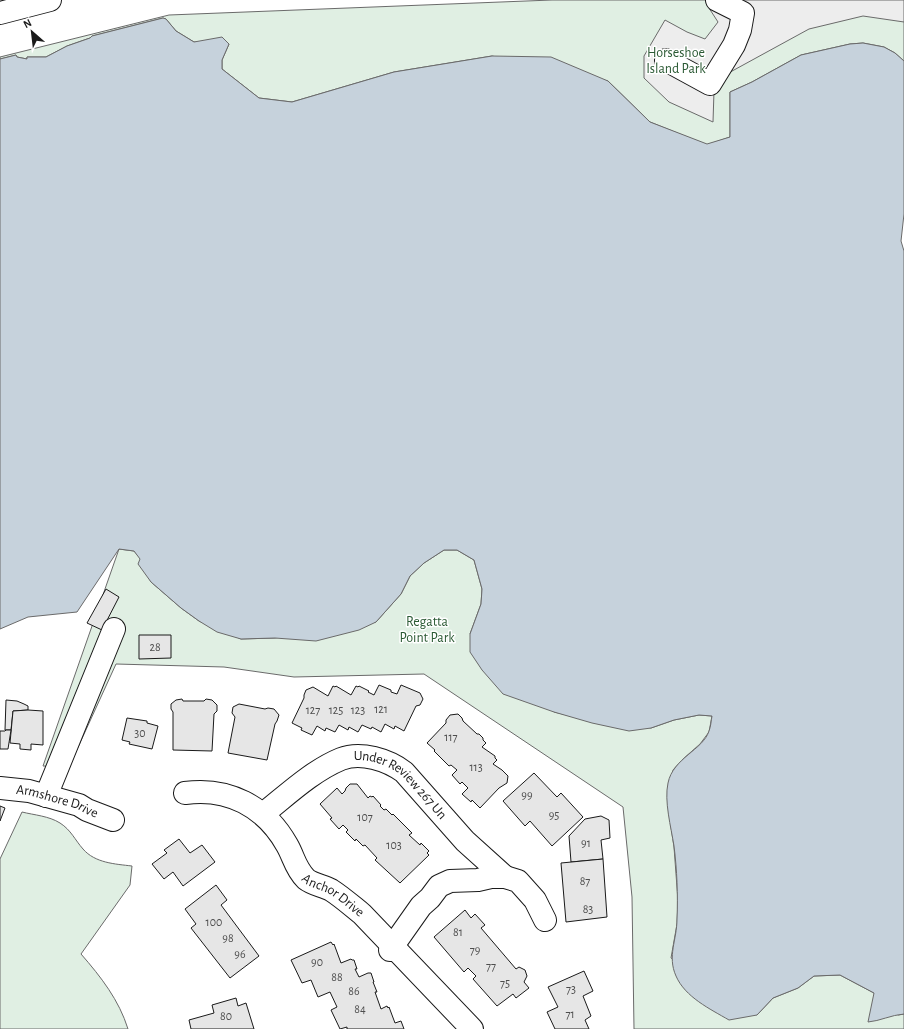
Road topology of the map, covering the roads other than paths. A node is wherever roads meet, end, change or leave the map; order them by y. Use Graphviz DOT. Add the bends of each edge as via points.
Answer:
graph roads {
  1 [pos="50,0"];
  2 [pos="717,0"];
  3 [pos="0,13"];
  4 [pos="666,60"];
  5 [pos="114,629"];
  6 [pos="0,788"];
  7 [pos="185,794"];
  8 [pos="46,796"];
  9 [pos="263,814"];
  10 [pos="112,820"];
  11 [pos="505,877"];
  12 [pos="545,920"];
  13 [pos="395,948"];
  14 [pos="472,1029"];
  1 -- 3 [label="street"];
  2 -- 4 [label="street" via="743,13 734,45 710,84"];
  5 -- 8 [label="street"];
  6 -- 8 [label="street, Armshore Drive" via="29,791"];
  7 -- 9 [label="street, Anchor Drive" via="194,792 228,796 245,802"];
  8 -- 10 [label="street, Armshore Drive" via="79,805"];
  9 -- 11 [label="street, Under Review 267 Un" via="319,771 341,759 361,756 376,759 393,764 404,772 465,841"];
  9 -- 13 [label="street, Anchor Drive" via="278,831 296,866 307,880 343,898"];
  11 -- 12 [label="street, Under Review 267 Un" via="518,881 535,900"];
  11 -- 13 [label="street" via="450,881 439,886 421,906"];
  13 -- 14 [label="street, Anchor Drive"];
}
